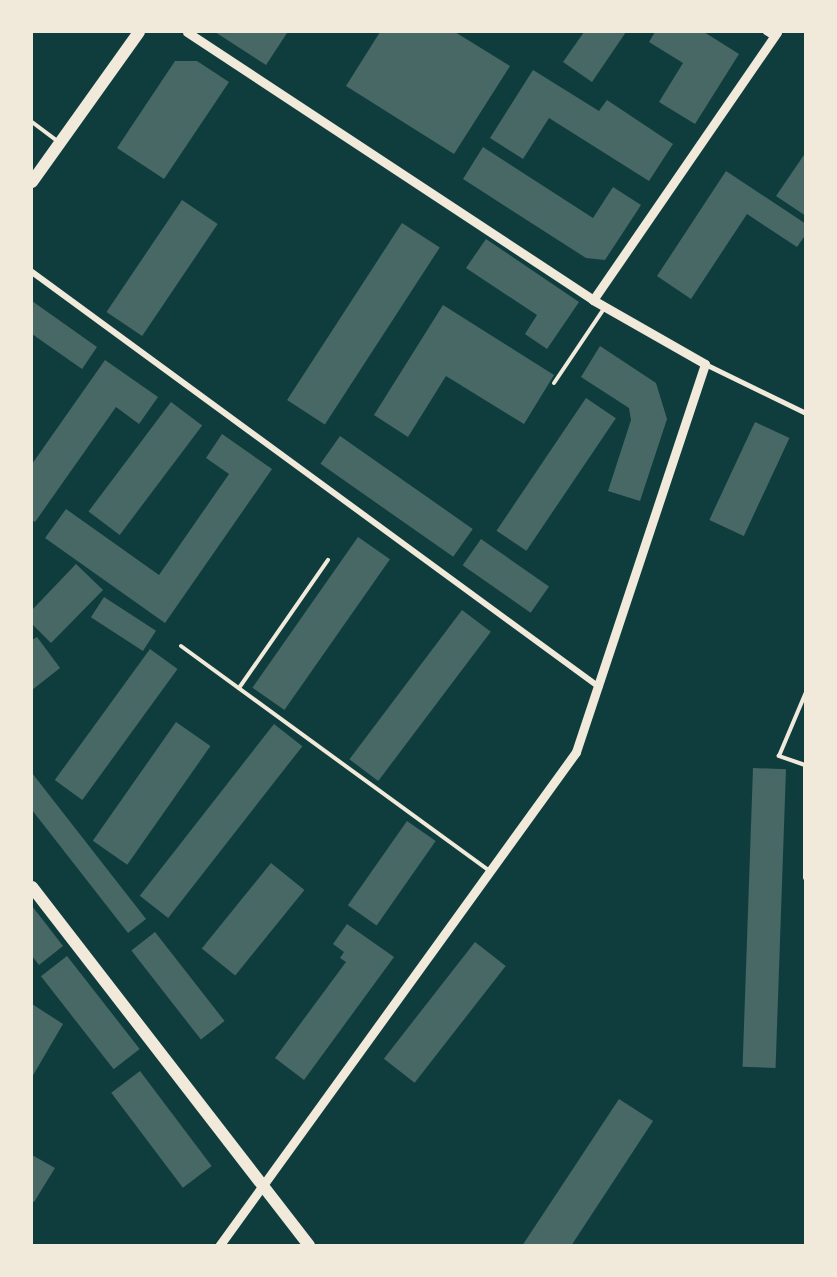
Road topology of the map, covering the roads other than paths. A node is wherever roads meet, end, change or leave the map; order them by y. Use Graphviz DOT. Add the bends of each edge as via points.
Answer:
graph roads {
  1 [pos="139,32"];
  2 [pos="187,32"];
  3 [pos="772,33"];
  4 [pos="32,122"];
  5 [pos="60,142"];
  6 [pos="32,182"];
  7 [pos="32,272"];
  8 [pos="593,300"];
  9 [pos="605,306"];
  10 [pos="705,364"];
  11 [pos="554,383"];
  12 [pos="806,413"];
  13 [pos="328,560"];
  14 [pos="181,646"];
  15 [pos="599,687"];
  16 [pos="239,688"];
  17 [pos="806,692"];
  18 [pos="805,765"];
  19 [pos="489,872"];
  20 [pos="805,878"];
  21 [pos="32,886"];
  22 [pos="260,1185"];
  23 [pos="219,1245"];
  24 [pos="309,1245"];
  1 -- 5 [label="main road"];
  2 -- 8 [label="street"];
  3 -- 8 [label="street"];
  4 -- 5 [label="lane"];
  5 -- 6 [label="main road"];
  7 -- 15 [label="street"];
  8 -- 9 [label="street"];
  9 -- 10 [label="street"];
  9 -- 11 [label="lane"];
  10 -- 12 [label="street"];
  10 -- 15 [label="street"];
  13 -- 16 [label="lane"];
  14 -- 16 [label="lane"];
  15 -- 19 [label="street" via="576,752"];
  16 -- 19 [label="lane"];
  17 -- 18 [label="lane" via="779,756"];
  18 -- 20 [label="lane"];
  19 -- 22 [label="street"];
  21 -- 22 [label="main road"];
  22 -- 23 [label="street"];
  22 -- 24 [label="main road"];
}
